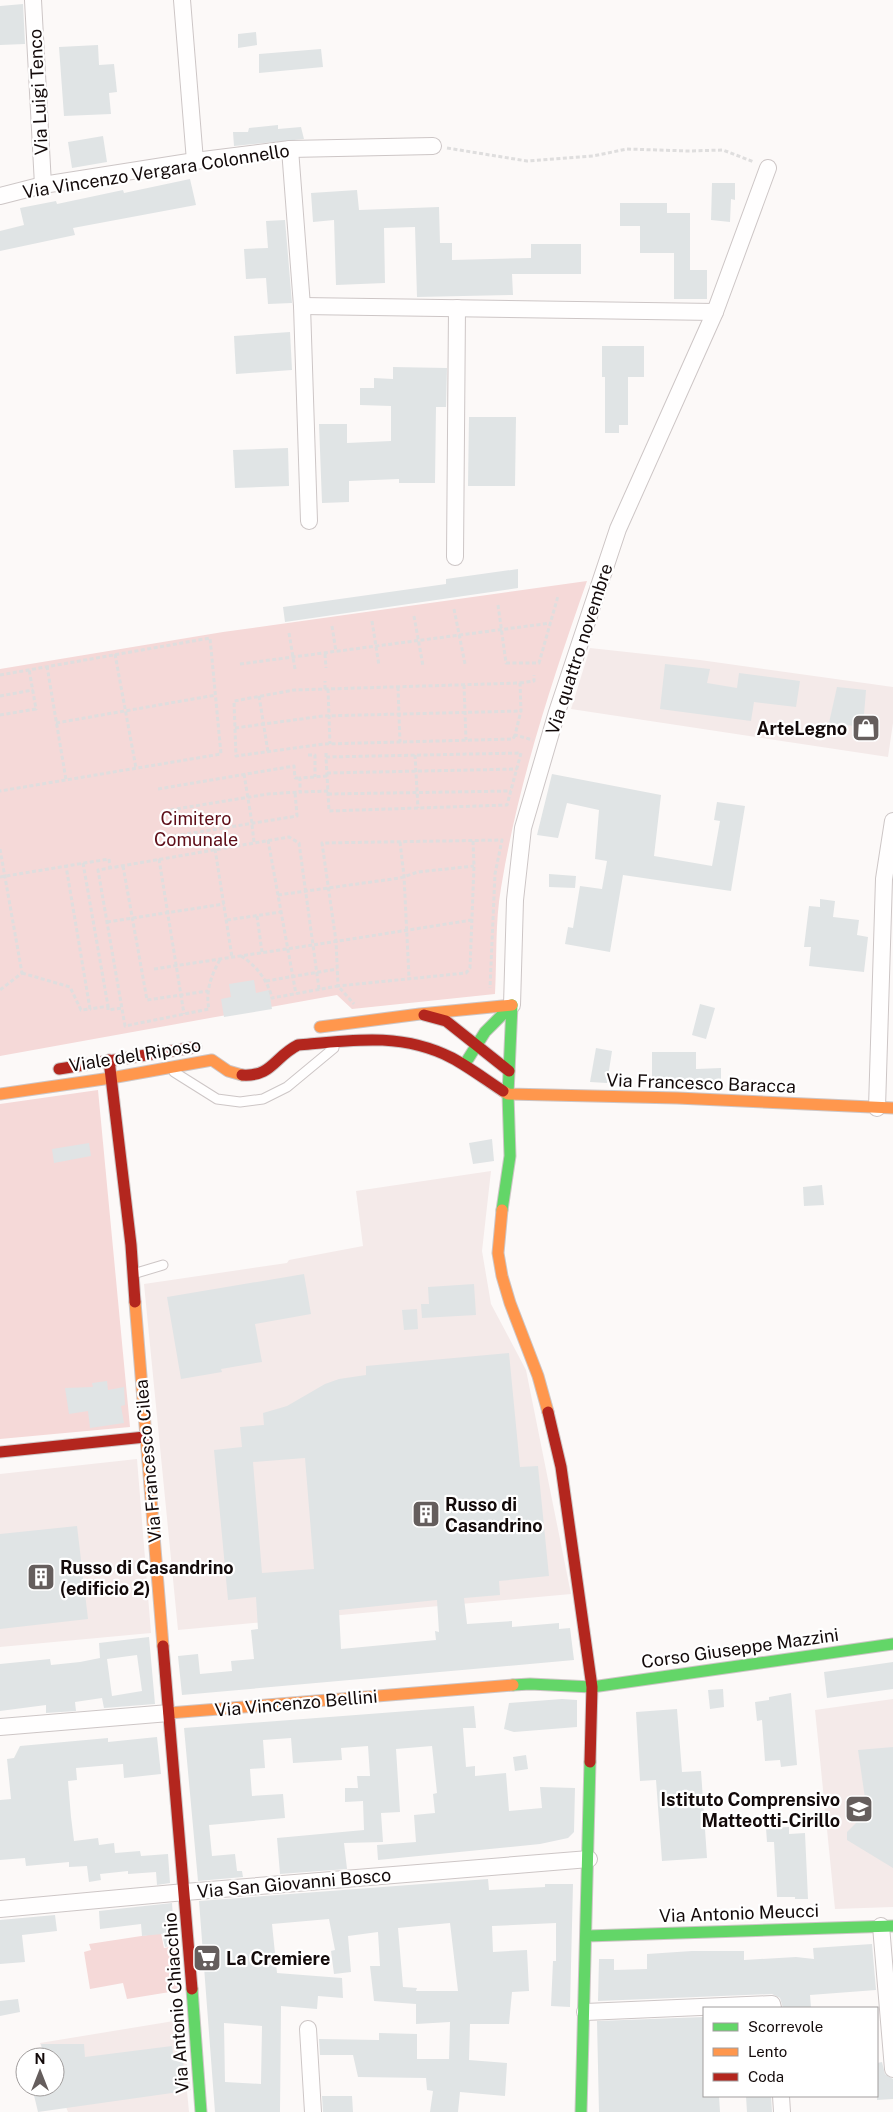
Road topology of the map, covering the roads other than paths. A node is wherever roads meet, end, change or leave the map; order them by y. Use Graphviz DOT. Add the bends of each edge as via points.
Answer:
graph roads {
  1 [pos="33,0"];
  2 [pos="182,0"];
  3 [pos="433,146"];
  4 [pos="290,149"];
  5 [pos="195,161"];
  6 [pos="768,168"];
  7 [pos="43,185"];
  8 [pos="0,196"];
  9 [pos="302,306"];
  10 [pos="458,308"];
  11 [pos="716,312"];
  12 [pos="308,521"];
  13 [pos="455,557"];
  14 [pos="893,821"];
  15 [pos="512,1005"];
  16 [pos="420,1014"];
  17 [pos="311,1029"];
  18 [pos="459,1031"];
  19 [pos="342,1041"];
  20 [pos="476,1045"];
  21 [pos="205,1046"];
  22 [pos="440,1053"];
  23 [pos="109,1060"];
  24 [pos="167,1068"];
  25 [pos="466,1068"];
  26 [pos="52,1070"];
  27 [pos="508,1072"];
  28 [pos="111,1078"];
  29 [pos="0,1094"];
  30 [pos="508,1094"];
  31 [pos="885,1108"];
  32 [pos="162,1264"];
  33 [pos="133,1274"];
  34 [pos="145,1437"];
  35 [pos="0,1452"];
  36 [pos="893,1644"];
  37 [pos="592,1687"];
  38 [pos="169,1713"];
  39 [pos="0,1728"];
  40 [pos="589,1859"];
  41 [pos="185,1892"];
  42 [pos="0,1909"];
  43 [pos="887,1926"];
  44 [pos="587,1936"];
  45 [pos="772,2007"];
  46 [pos="584,2012"];
  47 [pos="308,2029"];
  48 [pos="893,2069"];
  49 [pos="781,2097"];
  50 [pos="201,2112"];
  51 [pos="313,2112"];
  52 [pos="581,2112"];
  53 [pos="782,2112"];
  1 -- 7 [label="street, Via Luigi Tenco"];
  2 -- 5 [label="street"];
  3 -- 4 [label="street, Via Vincenzo Vergara Colonnello"];
  4 -- 5 [label="street, Via Vincenzo Vergara Colonnello"];
  4 -- 9 [label="street"];
  5 -- 7 [label="street, Via Vincenzo Vergara Colonnello"];
  6 -- 11 [label="street, Via quattro novembre"];
  7 -- 8 [label="street, Via Vincenzo Vergara Colonnello"];
  9 -- 10 [label="street"];
  9 -- 12 [label="street"];
  10 -- 11 [label="street"];
  10 -- 13 [label="street"];
  11 -- 15 [label="street, Via quattro novembre" via="618,529 526,818 516,900"];
  14 -- 31 [label="street" via="884,879"];
  15 -- 16 [label="street"];
  15 -- 20 [label="street"];
  15 -- 27 [label="street"];
  16 -- 17 [label="street"];
  16 -- 18 [label="street" via="446,1021"];
  18 -- 20 [label="street"];
  18 -- 22 [label="street" via="463,1041 460,1050 453,1054"];
  19 -- 22 [label="street, Viale del Riposo" via="386,1039"];
  19 -- 24 [label="street, Viale del Riposo" via="298,1045 255,1076 228,1071 212,1060"];
  19 -- 24 [label="lane" via="287,1087 263,1099 240,1102 216,1099"];
  20 -- 25 [label="street"];
  20 -- 27 [label="street"];
  21 -- 23 [label="street, Viale del Riposo"];
  22 -- 25 [label="street, Viale del Riposo"];
  23 -- 26 [label="street, Viale del Riposo"];
  23 -- 28 [label="street, Via Francesco Cilea"];
  24 -- 28 [label="street, Viale del Riposo"];
  25 -- 30 [label="street, Viale del Riposo"];
  27 -- 30 [label="street"];
  28 -- 29 [label="street, Viale del Riposo"];
  28 -- 33 [label="street, Via Francesco Cilea"];
  30 -- 31 [label="street, Via Francesco Baracca"];
  30 -- 37 [label="street" via="510,1156 498,1253 510,1303 538,1376 561,1467"];
  32 -- 33 [label="lane"];
  33 -- 34 [label="street, Via Francesco Cilea"];
  34 -- 35 [label="street"];
  34 -- 38 [label="street, Via Francesco Cilea"];
  36 -- 37 [label="street, Corso Giuseppe Mazzini"];
  37 -- 38 [label="street, Via Vincenzo Bellini" via="530,1684"];
  37 -- 40 [label="street"];
  38 -- 39 [label="street, Via Vincenzo Bellini"];
  38 -- 41 [label="street, Via Francesco Cilea"];
  40 -- 41 [label="street, Via San Giovanni Bosco"];
  40 -- 44 [label="street"];
  41 -- 42 [label="street, Via San Giovanni Bosco"];
  41 -- 50 [label="street, Via Antonio Chiacchio"];
  43 -- 44 [label="street, Via Antonio Meucci"];
  43 -- 48 [label="street"];
  44 -- 46 [label="street"];
  45 -- 46 [label="street" via="772,2004"];
  46 -- 52 [label="street"];
  47 -- 51 [label="street"];
  49 -- 53 [label="street"];
}
